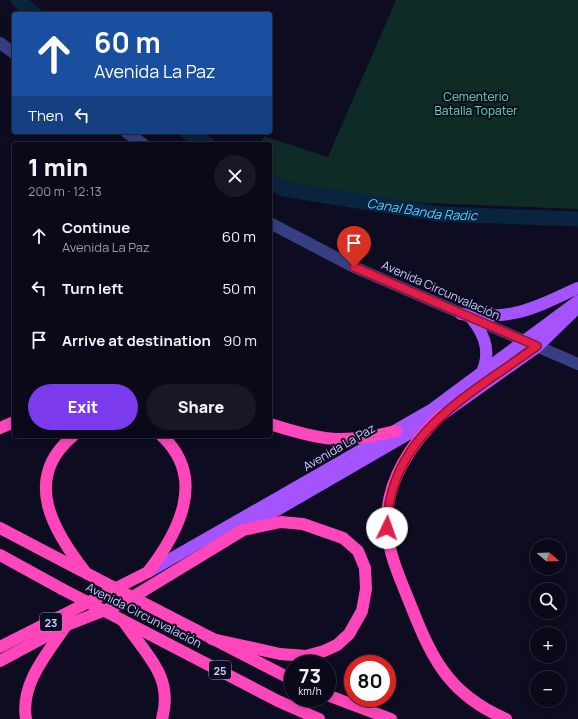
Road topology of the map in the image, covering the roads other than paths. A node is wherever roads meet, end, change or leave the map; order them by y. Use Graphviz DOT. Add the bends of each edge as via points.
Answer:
graph roads {
  1 [pos="0,43"];
  2 [pos="12,52"];
  3 [pos="129,134"];
  4 [pos="140,142"];
  5 [pos="272,225"];
  6 [pos="578,288"];
  7 [pos="578,301"];
  8 [pos="578,307"];
  9 [pos="467,317"];
  10 [pos="522,341"];
  11 [pos="537,346"];
  12 [pos="578,364"];
  13 [pos="482,372"];
  14 [pos="441,415"];
  15 [pos="12,423"];
  16 [pos="272,425"];
  17 [pos="0,428"];
  18 [pos="396,431"];
  19 [pos="71,438"];
  20 [pos="164,438"];
  21 [pos="0,528"];
  22 [pos="243,530"];
  23 [pos="0,555"];
  24 [pos="148,572"];
  25 [pos="86,573"];
  26 [pos="122,620"];
  27 [pos="67,625"];
  28 [pos="212,639"];
  29 [pos="0,647"];
  30 [pos="0,661"];
  31 [pos="284,675"];
  32 [pos="336,698"];
  33 [pos="26,719"];
  34 [pos="162,719"];
  35 [pos="319,719"];
  36 [pos="391,719"];
  37 [pos="506,719"];
  1 -- 2 [label="street"];
  3 -- 4 [label="street"];
  5 -- 9 [label="street, Avenida Circunvalación" via="354,267"];
  6 -- 9 [label="main road" via="514,313"];
  7 -- 10 [label="main road, Avenida La Paz"];
  8 -- 11 [label="main road, Avenida La Paz"];
  9 -- 10 [label="street, Avenida Circunvalación"];
  9 -- 13 [label="main road" via="482,333 486,347 486,360"];
  10 -- 11 [label="street, Avenida Circunvalación"];
  10 -- 13 [label="main road, Avenida La Paz"];
  11 -- 12 [label="street, Avenida Circunvalación"];
  11 -- 14 [label="main road, Avenida La Paz"];
  13 -- 18 [label="main road, Avenida La Paz" via="431,410"];
  14 -- 22 [label="main road, Avenida La Paz"];
  14 -- 37 [label="highway" via="417,441 394,484 387,513 391,554 427,645 443,672 468,697"];
  15 -- 17 [label="highway"];
  16 -- 18 [label="highway" via="316,438 334,440 362,439"];
  18 -- 24 [label="main road, Avenida La Paz"];
  19 -- 25 [label="highway" via="62,446 50,467 46,502 59,535"];
  20 -- 24 [label="highway" via="173,448 183,468 184,503 181,516 168,543"];
  21 -- 25 [label="highway, Avenida Circunvalación / 25"];
  22 -- 27 [label="highway, Avenida La Paz / 23" via="123,602"];
  22 -- 28 [label="highway" via="282,522 303,524 343,538 358,551 365,568 366,589 362,611 349,634 337,645 306,656 280,654"];
  23 -- 26 [label="highway, Avenida Circunvalación / 25, bridge"];
  24 -- 29 [label="highway, Avenida La Paz / 23"];
  25 -- 28 [label="highway, Avenida Circunvalación / 25, bridge"];
  26 -- 34 [label="highway" via="155,663 164,683 166,706"];
  26 -- 35 [label="highway, Avenida Circunvalación / 25" via="278,701"];
  27 -- 30 [label="highway, 23"];
  27 -- 33 [label="highway" via="36,670 29,687"];
  28 -- 31 [label="highway, Avenida Circunvalación / 25"];
  32 -- 36 [label="highway"];
}
